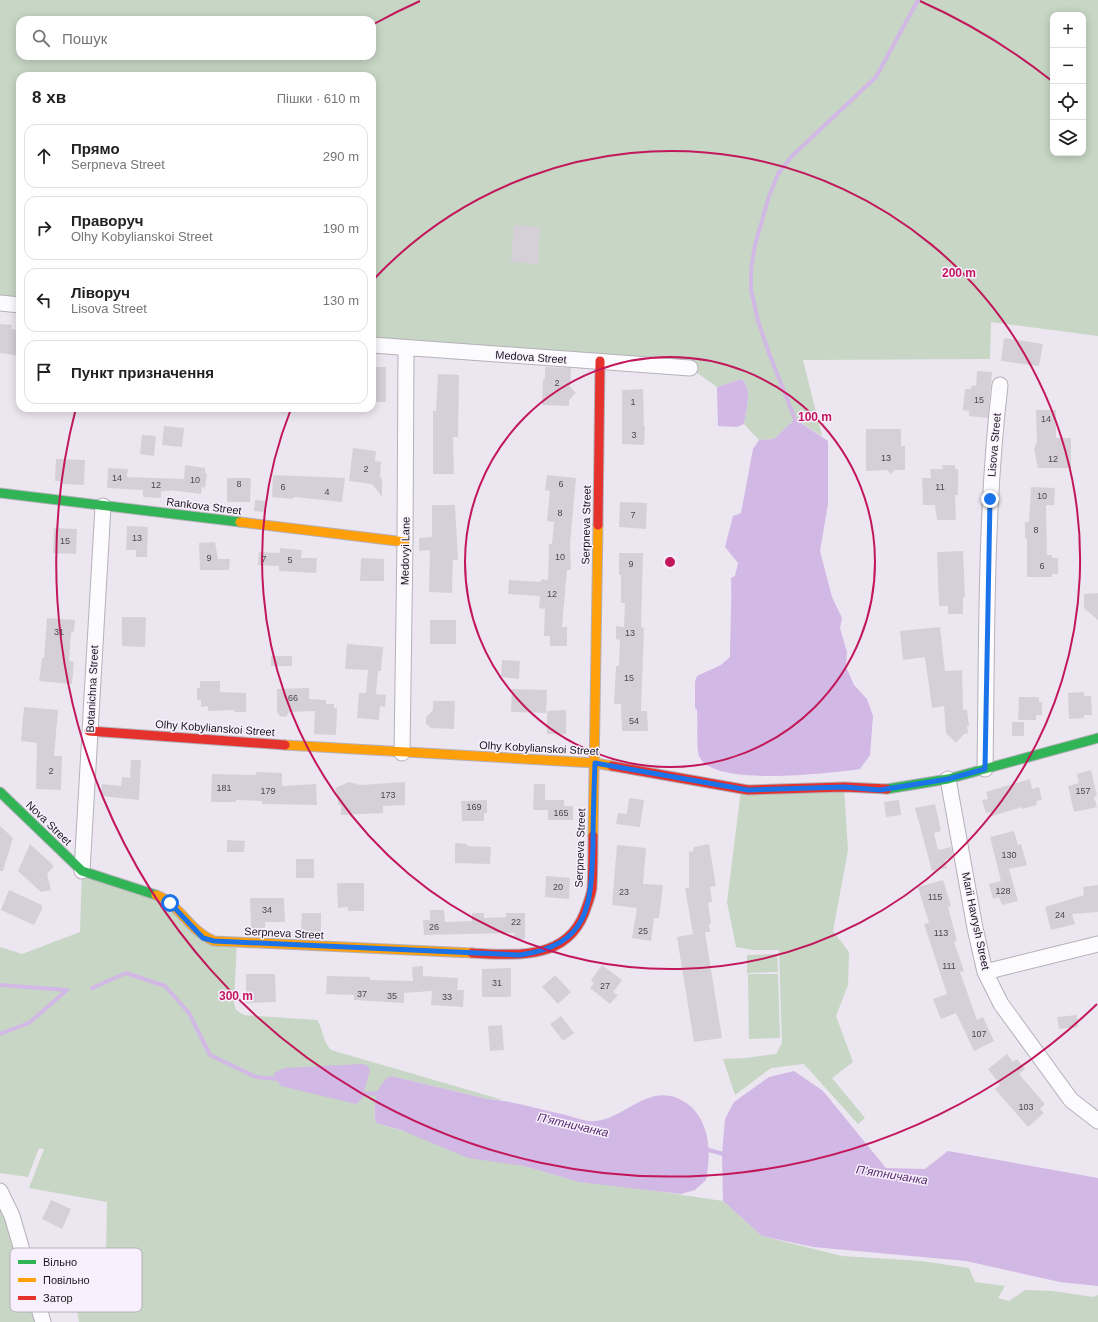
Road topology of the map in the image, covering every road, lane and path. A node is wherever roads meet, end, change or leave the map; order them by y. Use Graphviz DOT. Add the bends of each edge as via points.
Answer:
graph roads {
  1 [pos="0,303"];
  2 [pos="16,305"];
  3 [pos="376,345"];
  4 [pos="406,349"];
  5 [pos="600,362"];
  6 [pos="690,368"];
  7 [pos="1000,385"];
  8 [pos="0,493"];
  9 [pos="103,506"];
  10 [pos="405,542"];
  11 [pos="90,731"];
  12 [pos="1098,738"];
  13 [pos="402,753"];
  14 [pos="595,763"];
  15 [pos="985,769"];
  16 [pos="948,779"];
  17 [pos="0,792"];
  18 [pos="82,872"];
  19 [pos="1098,944"];
  20 [pos="986,972"];
  21 [pos="1098,1121"];
  22 [pos="0,1191"];
  23 [pos="21,1248"];
  24 [pos="40,1312"];
  25 [pos="43,1322"];
  1 -- 2 [label="street"];
  3 -- 4 [label="street, Medova Street"];
  4 -- 5 [label="street, Medova Street"];
  4 -- 10 [label="street, Medovyi Lane"];
  5 -- 6 [label="street, Medova Street"];
  5 -- 14 [label="street, Serpneva Street"];
  7 -- 15 [label="street, Lisova Street" via="990,499"];
  8 -- 9 [label="street, Rankova Street"];
  9 -- 10 [label="street, Rankova Street"];
  9 -- 11 [label="street, Botanichna Street"];
  10 -- 13 [label="street, Medovyi Lane"];
  11 -- 13 [label="street, Olhy Kobylianskoi Street"];
  11 -- 18 [label="street, Botanichna Street"];
  12 -- 15 [label="street, Olhy Kobylianskoi Street"];
  13 -- 14 [label="street, Olhy Kobylianskoi Street"];
  14 -- 16 [label="street, Olhy Kobylianskoi Street" via="741,790 844,787 880,790"];
  14 -- 18 [label="street, Serpneva Street" via="592,889 587,910 576,928 562,943 540,952 520,955 214,941 203,938 162,897"];
  15 -- 16 [label="street, Olhy Kobylianskoi Street"];
  16 -- 20 [label="street, Marii Havrysh Street" via="975,928"];
  17 -- 18 [label="street, Nova Street"];
  19 -- 20 [label="street"];
  20 -- 21 [label="street, Marii Havrysh Street" via="1001,1004 1071,1100"];
  22 -- 23 [label="street" via="12,1216"];
  24 -- 25 [label="street"];
}
